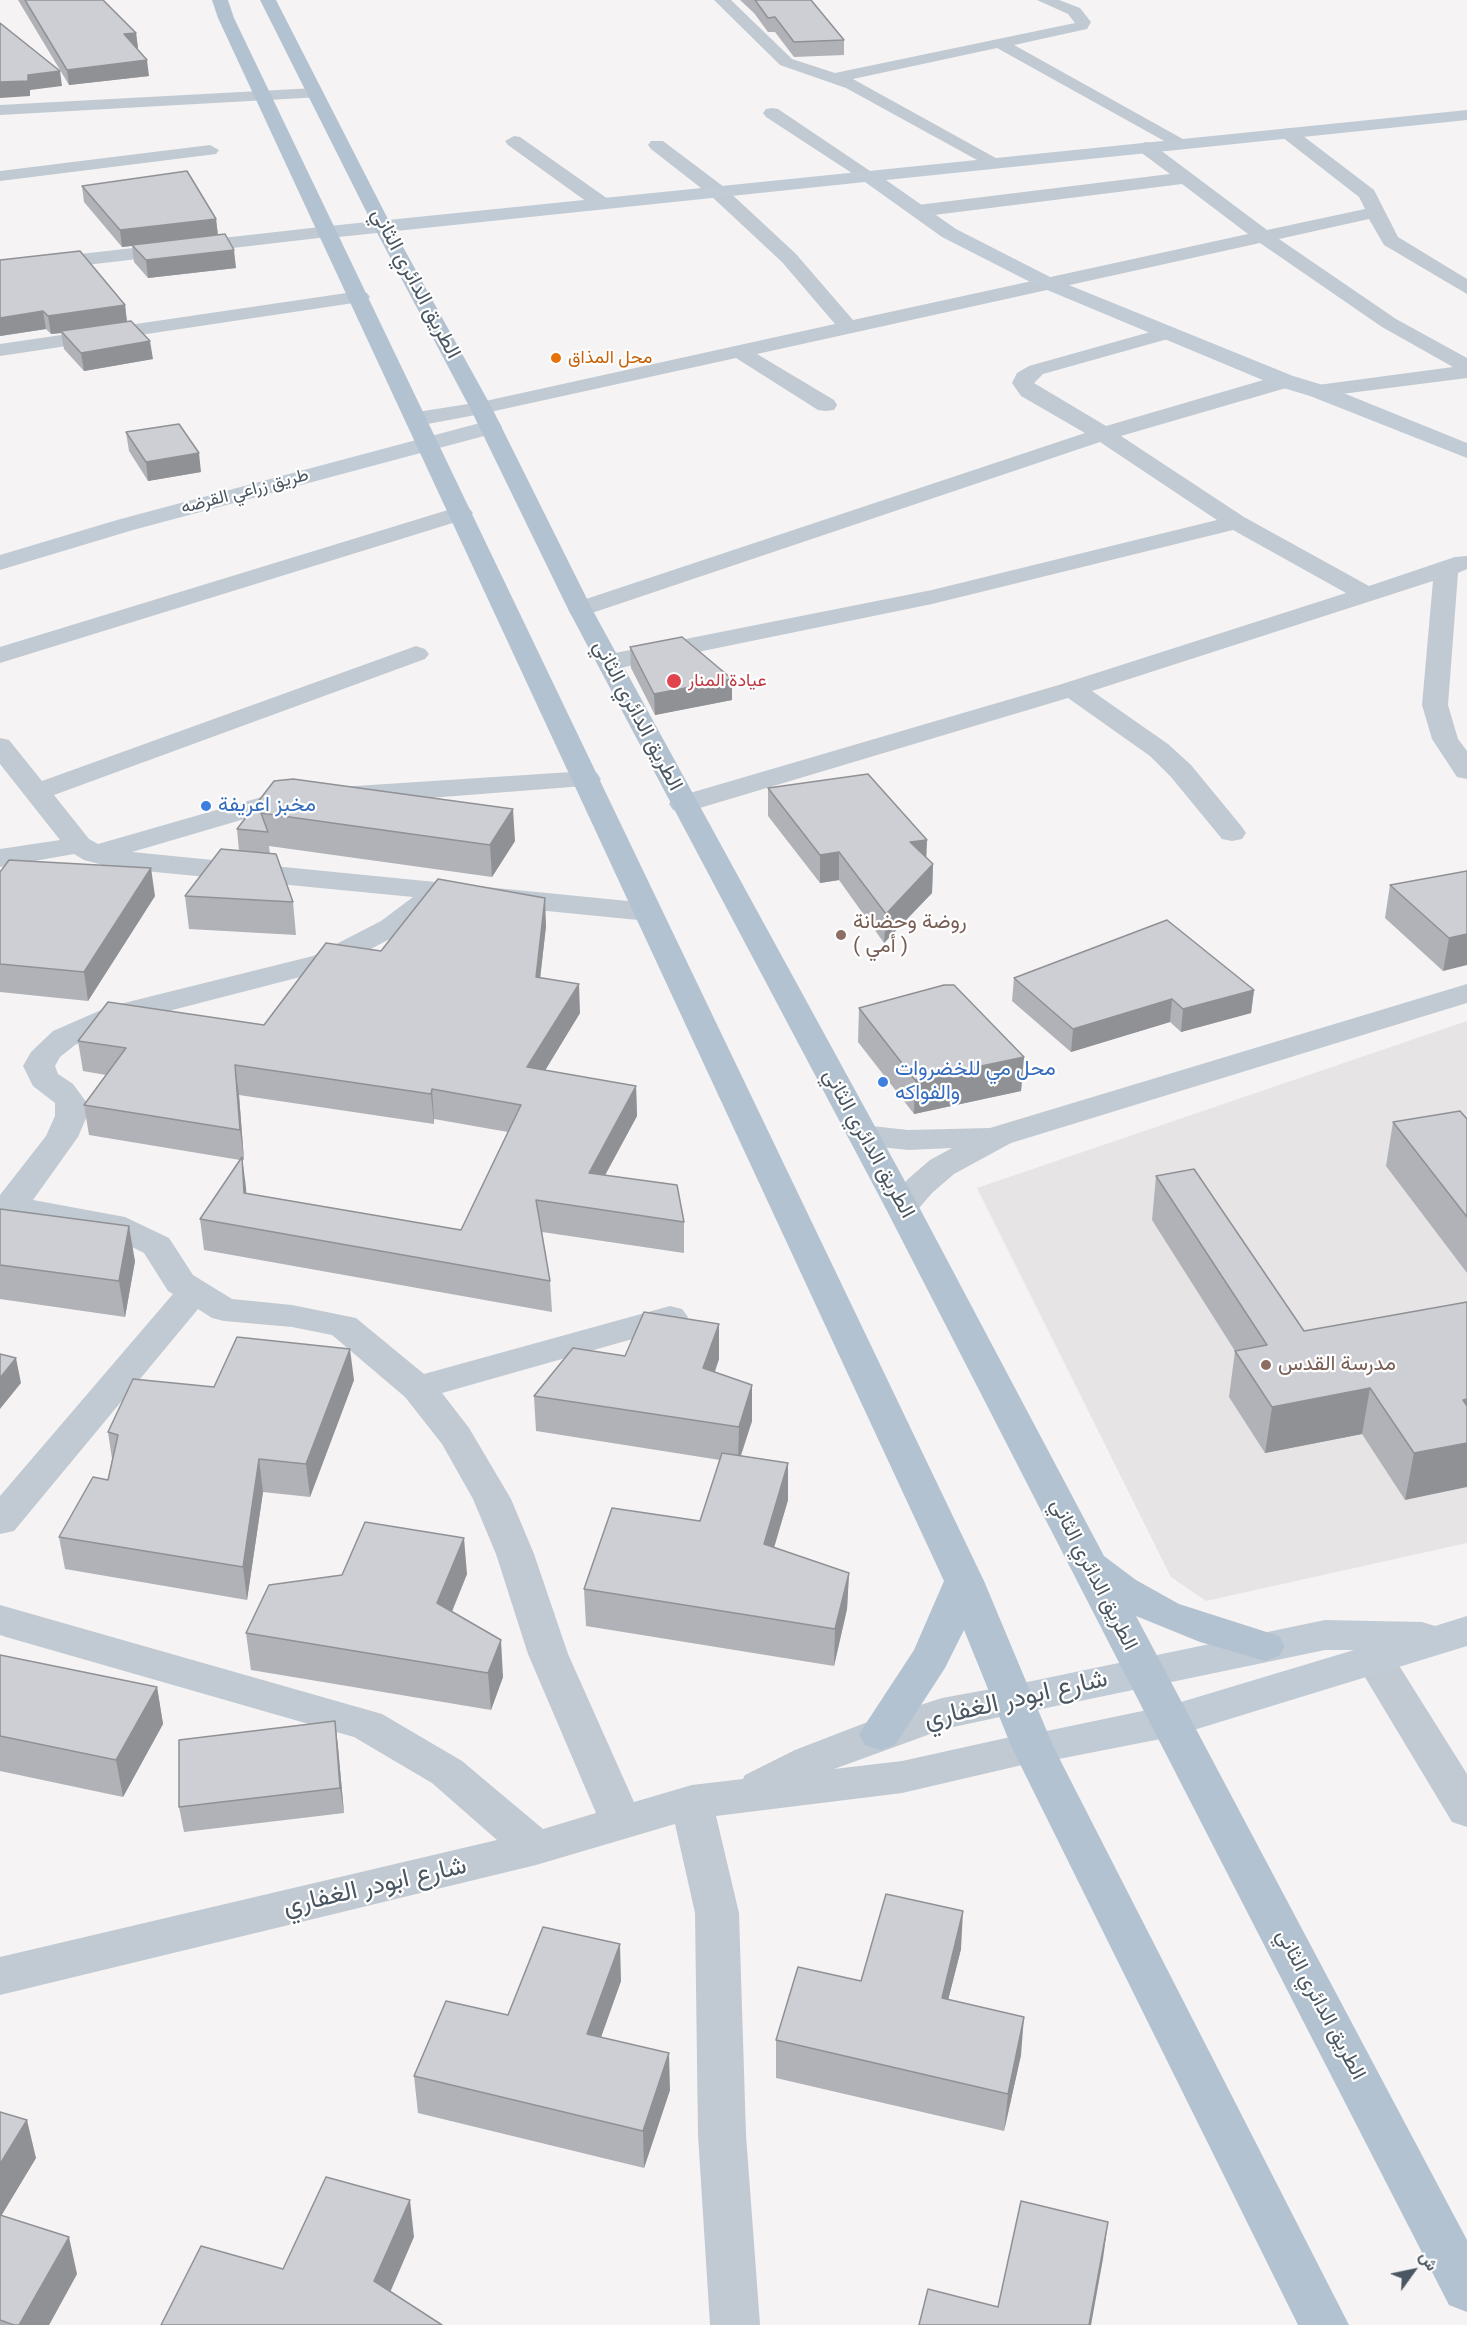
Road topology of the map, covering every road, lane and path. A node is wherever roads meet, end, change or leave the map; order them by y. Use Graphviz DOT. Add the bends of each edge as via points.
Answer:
graph roads {
  1 [pos="220,0"];
  2 [pos="268,0"];
  3 [pos="722,0"];
  4 [pos="1045,0"];
  5 [pos="1001,44"];
  6 [pos="833,78"];
  7 [pos="315,93"];
  8 [pos="264,97"];
  9 [pos="0,110"];
  10 [pos="772,113"];
  11 [pos="1467,115"];
  12 [pos="1288,133"];
  13 [pos="514,141"];
  14 [pos="1181,143"];
  15 [pos="657,145"];
  16 [pos="1145,147"];
  17 [pos="210,150"];
  18 [pos="994,162"];
  19 [pos="867,175"];
  20 [pos="0,176"];
  21 [pos="1185,178"];
  22 [pos="717,191"];
  23 [pos="601,203"];
  24 [pos="918,211"];
  25 [pos="1376,212"];
  26 [pos="383,227"];
  27 [pos="329,232"];
  28 [pos="1264,237"];
  29 [pos="0,269"];
  30 [pos="1047,283"];
  31 [pos="1467,288"];
  32 [pos="360,297"];
  33 [pos="848,327"];
  34 [pos="1168,333"];
  35 [pos="0,350"];
  36 [pos="738,351"];
  37 [pos="1467,370"];
  38 [pos="1285,381"];
  39 [pos="1318,391"];
  40 [pos="826,405"];
  41 [pos="486,417"];
  42 [pos="422,431"];
  43 [pos="1103,434"];
  44 [pos="1467,451"];
  45 [pos="461,513"];
  46 [pos="1236,522"];
  47 [pos="0,562"];
  48 [pos="1456,565"];
  49 [pos="1367,595"];
  50 [pos="580,609"];
  51 [pos="416,654"];
  52 [pos="0,655"];
  53 [pos="610,662"];
  54 [pos="1071,689"];
  55 [pos="0,746"];
  56 [pos="1467,771"];
  57 [pos="587,779"];
  58 [pos="37,792"];
  59 [pos="683,804"];
  60 [pos="1232,833"];
  61 [pos="87,849"];
  62 [pos="0,858"];
  63 [pos="440,891"];
  64 [pos="648,912"];
  65 [pos="1467,993"];
  66 [pos="863,1135"];
  67 [pos="999,1136"];
  68 [pos="6,1206"];
  69 [pos="902,1207"];
  70 [pos="194,1291"];
  71 [pos="670,1317"];
  72 [pos="418,1389"];
  73 [pos="0,1521"];
  74 [pos="1086,1561"];
  75 [pos="964,1581"];
  76 [pos="0,1619"];
  77 [pos="1453,1634"];
  78 [pos="1265,1646"];
  79 [pos="1374,1659"];
  80 [pos="1144,1672"];
  81 [pos="1012,1700"];
  82 [pos="1171,1721"];
  83 [pos="880,1734"];
  84 [pos="1033,1748"];
  85 [pos="748,1794"];
  86 [pos="692,1802"];
  87 [pos="1467,1810"];
  88 [pos="621,1822"];
  89 [pos="536,1848"];
  90 [pos="0,1976"];
  91 [pos="1467,2289"];
  92 [pos="735,2325"];
  93 [pos="1324,2325"];
  1 -- 8 [label="main road"];
  2 -- 7 [label="main road, الطريق الدائري الثاني"];
  3 -- 6 [label="street" via="786,62"];
  4 -- 5 [label="street" via="1074,11 1083,22 1081,26"];
  5 -- 6 [label="street"];
  5 -- 14 [label="street"];
  6 -- 18 [label="street" via="852,84"];
  7 -- 8 [label="street"];
  7 -- 26 [label="main road, الطريق الدائري الثاني"];
  8 -- 9 [label="street"];
  8 -- 27 [label="main road"];
  10 -- 19 [label="street"];
  11 -- 12 [label="street"];
  12 -- 14 [label="street"];
  12 -- 25 [label="street" via="1359,187"];
  13 -- 23 [label="street"];
  14 -- 16 [label="street"];
  15 -- 22 [label="street"];
  16 -- 18 [label="street"];
  16 -- 21 [label="street"];
  17 -- 20 [label="street"];
  18 -- 19 [label="street"];
  19 -- 22 [label="street"];
  19 -- 24 [label="street"];
  21 -- 24 [label="street"];
  21 -- 28 [label="street"];
  22 -- 23 [label="street"];
  22 -- 33 [label="street" via="789,258"];
  23 -- 26 [label="street"];
  24 -- 30 [label="street" via="949,233"];
  25 -- 28 [label="street"];
  25 -- 31 [label="street" via="1391,241"];
  26 -- 27 [label="street"];
  26 -- 41 [label="main road, الطريق الدائري الثاني"];
  27 -- 29 [label="street"];
  27 -- 32 [label="main road"];
  28 -- 30 [label="street"];
  28 -- 37 [label="street" via="1389,323"];
  30 -- 33 [label="street"];
  30 -- 34 [label="street"];
  32 -- 35 [label="street"];
  32 -- 42 [label="main road"];
  33 -- 36 [label="street"];
  34 -- 38 [label="street"];
  34 -- 43 [label="street" via="1023,377 1029,390"];
  36 -- 40 [label="street"];
  36 -- 41 [label="street"];
  37 -- 39 [label="street"];
  38 -- 39 [label="street"];
  38 -- 43 [label="street"];
  39 -- 44 [label="street"];
  41 -- 42 [label="street, طريق زراعي القرضه"];
  41 -- 50 [label="main road, الطريق الدائري الثاني"];
  42 -- 45 [label="main road"];
  42 -- 47 [label="street, طريق زراعي القرضه"];
  43 -- 46 [label="street"];
  43 -- 50 [label="street"];
  45 -- 52 [label="street"];
  45 -- 57 [label="main road"];
  46 -- 49 [label="street"];
  46 -- 53 [label="street" via="932,597"];
  48 -- 49 [label="street"];
  48 -- 56 [label="street" via="1435,705 1445,739"];
  49 -- 54 [label="street"];
  50 -- 53 [label="main road, الطريق الدائري الثاني"];
  51 -- 58 [label="street"];
  53 -- 59 [label="main road, الطريق الدائري الثاني"];
  54 -- 59 [label="street"];
  54 -- 60 [label="street" via="1159,750"];
  55 -- 58 [label="street"];
  57 -- 61 [label="street" via="272,802"];
  57 -- 64 [label="main road"];
  58 -- 61 [label="street"];
  59 -- 66 [label="main road, الطريق الدائري الثاني"];
  61 -- 62 [label="street"];
  61 -- 63 [label="street" via="114,859"];
  63 -- 64 [label="street"];
  63 -- 68 [label="street" via="391,927 324,962 119,1014 64,1038 47,1052 39,1066 44,1079 71,1103 71,1116 62,1137"];
  64 -- 75 [label="main road"];
  65 -- 67 [label="street"];
  66 -- 67 [label="street" via="931,1140"];
  66 -- 69 [label="main road, الطريق الدائري الثاني"];
  67 -- 69 [label="street" via="942,1167"];
  68 -- 70 [label="street" via="113,1224 157,1246 180,1283"];
  69 -- 74 [label="main road, الطريق الدائري الثاني"];
  70 -- 72 [label="street" via="224,1310 292,1316 343,1326"];
  70 -- 73 [label="street"];
  71 -- 72 [label="street"];
  72 -- 88 [label="street" via="456,1437 492,1499 548,1654"];
  74 -- 78 [label="main road" via="1122,1590 1165,1614"];
  74 -- 80 [label="main road, الطريق الدائري الثاني"];
  75 -- 81 [label="main road"];
  75 -- 83 [label="main road" via="931,1657"];
  76 -- 89 [label="street" via="20,1628 367,1725 447,1772"];
  77 -- 78 [label="street, شارع ابودر الغفاري" via="1324,1635"];
  77 -- 79 [label="street, شارع ابودر الغفاري"];
  78 -- 80 [label="street, شارع ابودر الغفاري"];
  79 -- 82 [label="street, شارع ابودر الغفاري"];
  79 -- 87 [label="street"];
  80 -- 81 [label="street, شارع ابودر الغفاري"];
  80 -- 82 [label="main road, الطريق الدائري الثاني"];
  81 -- 83 [label="street, شارع ابودر الغفاري" via="942,1714"];
  81 -- 84 [label="main road"];
  82 -- 84 [label="street, شارع ابودر الغفاري"];
  82 -- 91 [label="main road, الطريق الدائري الثاني"];
  83 -- 85 [label="street, شارع ابودر الغفاري" via="810,1761"];
  84 -- 85 [label="street, شارع ابودر الغفاري" via="902,1777"];
  84 -- 93 [label="main road"];
  85 -- 86 [label="street, شارع ابودر الغفاري"];
  86 -- 88 [label="street, شارع ابودر الغفاري"];
  86 -- 92 [label="street" via="717,1913 722,2135"];
  88 -- 89 [label="street, شارع ابودر الغفاري"];
  89 -- 90 [label="street, شارع ابودر الغفاري"];
}
